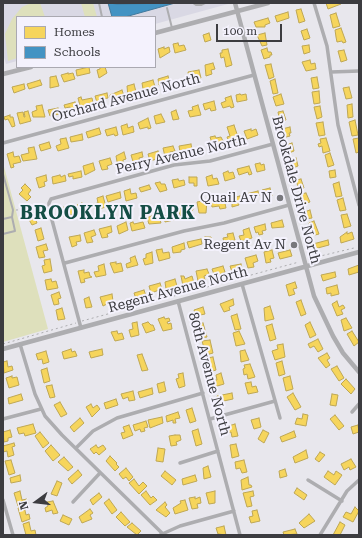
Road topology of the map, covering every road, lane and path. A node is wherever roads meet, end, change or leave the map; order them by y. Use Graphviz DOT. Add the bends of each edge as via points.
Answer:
graph roads {
  1 [pos="99,3"];
  2 [pos="193,3"];
  3 [pos="205,3"];
  4 [pos="235,3"];
  5 [pos="268,3"];
  6 [pos="314,3"];
  7 [pos="167,8"];
  8 [pos="237,11"];
  9 [pos="102,16"];
  10 [pos="172,29"];
  11 [pos="156,34"];
  12 [pos="27,68"];
  13 [pos="359,70"];
  14 [pos="331,72"];
  15 [pos="3,74"];
  16 [pos="254,75"];
  17 [pos="3,143"];
  18 [pos="273,144"];
  19 [pos="3,174"];
  20 [pos="289,205"];
  21 [pos="359,205"];
  22 [pos="49,209"];
  23 [pos="13,210"];
  24 [pos="12,217"];
  25 [pos="3,219"];
  26 [pos="3,234"];
  27 [pos="359,247"];
  28 [pos="359,252"];
  29 [pos="309,259"];
  30 [pos="299,262"];
  31 [pos="65,263"];
  32 [pos="306,266"];
  33 [pos="242,284"];
  34 [pos="178,301"];
  35 [pos="82,321"];
  36 [pos="77,323"];
  37 [pos="81,328"];
  38 [pos="3,344"];
  39 [pos="20,344"];
  40 [pos="3,349"];
  41 [pos="359,372"];
  42 [pos="203,393"];
  43 [pos="275,401"];
  44 [pos="359,404"];
  45 [pos="41,409"];
  46 [pos="352,412"];
  47 [pos="280,418"];
  48 [pos="3,419"];
  49 [pos="210,419"];
  50 [pos="76,448"];
  51 [pos="218,451"];
  52 [pos="180,463"];
  53 [pos="100,473"];
  54 [pos="308,480"];
  55 [pos="359,480"];
  56 [pos="3,500"];
  57 [pos="342,501"];
  58 [pos="73,502"];
  59 [pos="234,511"];
  60 [pos="162,534"];
  61 [pos="13,535"];
  62 [pos="240,535"];
  63 [pos="320,535"];
  1 -- 9 [label="lane"];
  2 -- 3 [label="lane"];
  4 -- 8 [label="street, Brookdale Drive North"];
  5 -- 8 [label="street"];
  6 -- 14 [label="street"];
  7 -- 10 [label="lane"];
  8 -- 10 [label="street"];
  8 -- 16 [label="street, Brookdale Drive North"];
  10 -- 11 [label="street"];
  12 -- 15 [label="street"];
  13 -- 14 [label="street"];
  14 -- 21 [label="street" via="338,125"];
  16 -- 17 [label="street, Orchard Avenue North"];
  16 -- 18 [label="street, Brookdale Drive North"];
  18 -- 20 [label="street, Brookdale Drive North"];
  18 -- 22 [label="street, Perry Avenue North" via="210,161 174,165 55,197 49,203"];
  19 -- 23 [label="lane"];
  20 -- 31 [label="street"];
  20 -- 32 [label="street, Brookdale Drive North"];
  22 -- 23 [label="path"];
  22 -- 31 [label="street"];
  23 -- 24 [label="lane"];
  24 -- 25 [label="lane"];
  24 -- 26 [label="lane" via="15,231"];
  27 -- 29 [label="path"];
  28 -- 32 [label="street, Regent Avenue North"];
  30 -- 35 [label="path"];
  31 -- 37 [label="street"];
  32 -- 33 [label="street, Regent Avenue North"];
  32 -- 41 [label="street, Brookdale Drive North" via="323,317 343,353"];
  33 -- 34 [label="street, Regent Avenue North"];
  33 -- 43 [label="street"];
  34 -- 37 [label="street, Regent Avenue North"];
  34 -- 42 [label="street, 80th Avenue North"];
  36 -- 38 [label="path"];
  37 -- 39 [label="street, Regent Avenue North"];
  39 -- 40 [label="street, Regent Avenue North"];
  39 -- 45 [label="street"];
  42 -- 49 [label="street, 80th Avenue North"];
  42 -- 50 [label="street" via="117,418 93,432"];
  43 -- 47 [label="street"];
  43 -- 49 [label="street"];
  44 -- 46 [label="street"];
  45 -- 48 [label="street"];
  45 -- 50 [label="street" via="53,426"];
  49 -- 51 [label="street, 80th Avenue North"];
  50 -- 53 [label="street"];
  51 -- 52 [label="street, 80th Avenue North"];
  51 -- 59 [label="street, 80th Avenue North"];
  53 -- 58 [label="street"];
  53 -- 60 [label="street"];
  54 -- 57 [label="street"];
  55 -- 57 [label="street" via="352,485"];
  56 -- 61 [label="street"];
  57 -- 63 [label="street"];
  59 -- 60 [label="street" via="180,526"];
  59 -- 62 [label="street, 80th Avenue North"];
}
